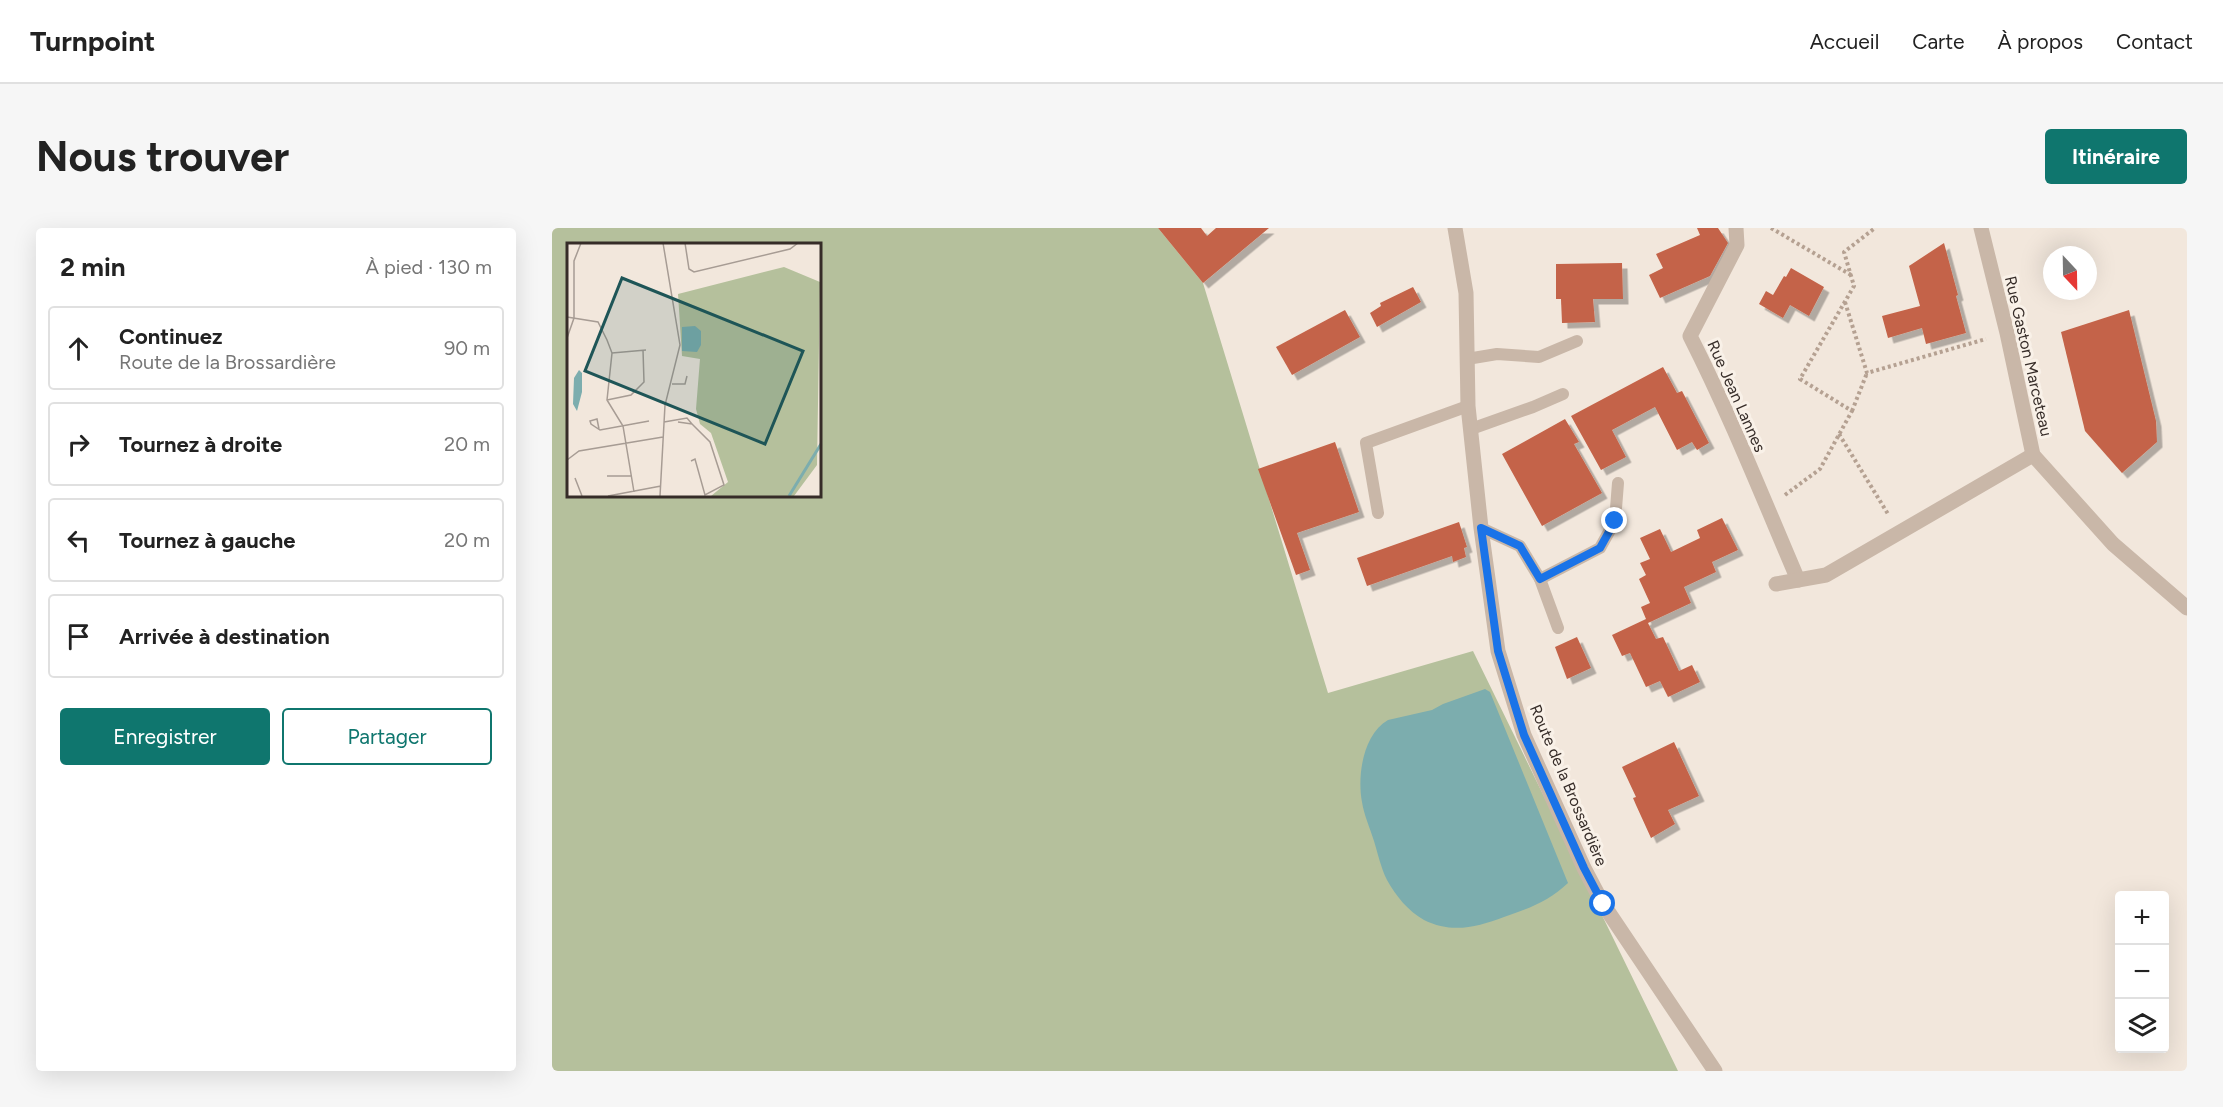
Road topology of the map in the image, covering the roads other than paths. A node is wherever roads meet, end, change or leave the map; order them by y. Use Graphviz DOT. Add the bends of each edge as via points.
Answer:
graph roads {
  1 [pos="1455,228"];
  2 [pos="1737,228"];
  3 [pos="1981,228"];
  4 [pos="1577,341"];
  5 [pos="1467,359"];
  6 [pos="1563,394"];
  7 [pos="1468,406"];
  8 [pos="1471,429"];
  9 [pos="2034,455"];
  10 [pos="1618,483"];
  11 [pos="1378,513"];
  12 [pos="1481,528"];
  13 [pos="1540,579"];
  14 [pos="1798,580"];
  15 [pos="1776,584"];
  16 [pos="2187,608"];
  17 [pos="1558,628"];
  18 [pos="1715,1071"];
  1 -- 5 [label="street, Route de la Brossardière" via="1466,293"];
  2 -- 14 [label="street, Rue Jean Lannes" via="1737,245 1690,336 1725,405"];
  3 -- 9 [label="street, Rue Gaston Marceteau"];
  4 -- 5 [label="lane" via="1539,357 1497,354"];
  5 -- 7 [label="street, Route de la Brossardière"];
  6 -- 8 [label="lane"];
  7 -- 8 [label="street, Route de la Brossardière"];
  7 -- 11 [label="lane" via="1366,443"];
  8 -- 12 [label="street, Route de la Brossardière"];
  9 -- 14 [label="street" via="1826,575"];
  9 -- 16 [label="street, Rue Gaston Marceteau" via="2113,544"];
  10 -- 13 [label="lane" via="1615,521 1600,548"];
  12 -- 13 [label="lane" via="1520,546"];
  12 -- 18 [label="street, Route de la Brossardière" via="1498,651 1524,735 1603,904"];
  13 -- 17 [label="lane"];
  14 -- 15 [label="street"];
}
